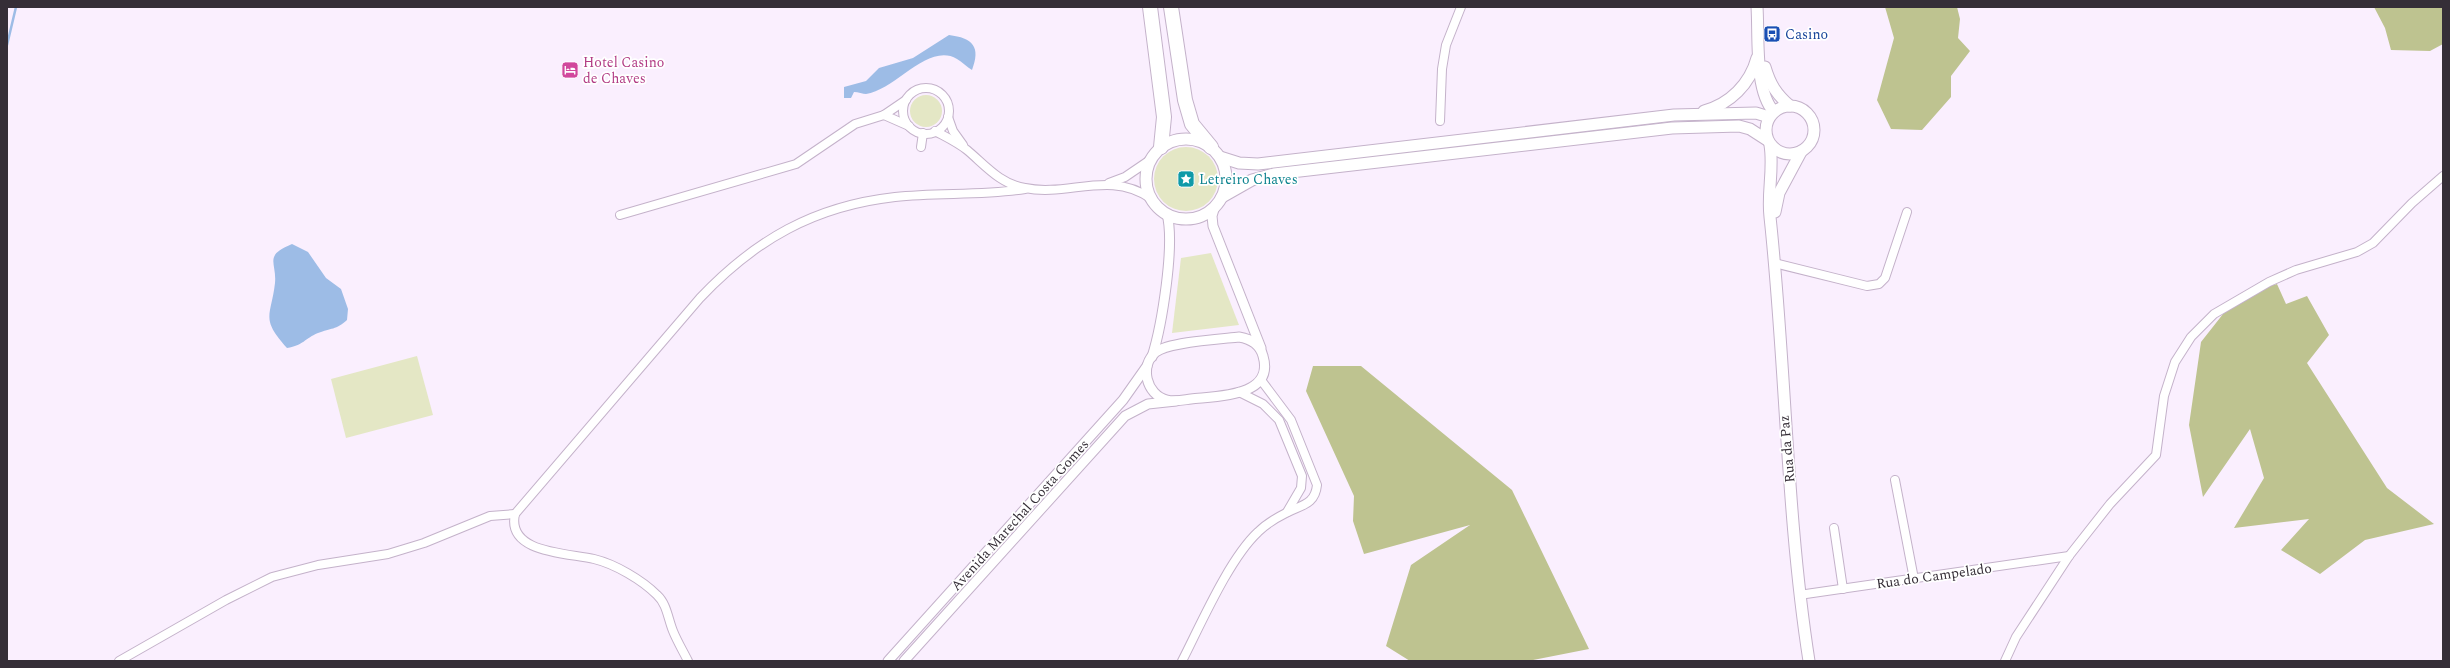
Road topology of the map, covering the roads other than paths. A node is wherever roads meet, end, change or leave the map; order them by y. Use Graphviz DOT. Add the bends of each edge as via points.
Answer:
graph roads {
  1 [pos="1150,7"];
  2 [pos="1172,7"];
  3 [pos="1461,7"];
  4 [pos="1757,7"];
  5 [pos="1759,48"];
  6 [pos="906,100"];
  7 [pos="1790,106"];
  8 [pos="1690,114"];
  9 [pos="884,115"];
  10 [pos="1771,115"];
  11 [pos="948,117"];
  12 [pos="1440,121"];
  13 [pos="909,126"];
  14 [pos="935,132"];
  15 [pos="923,133"];
  16 [pos="1769,143"];
  17 [pos="921,146"];
  18 [pos="1161,147"];
  19 [pos="966,149"];
  20 [pos="1215,152"];
  21 [pos="1801,152"];
  22 [pos="1150,160"];
  23 [pos="2443,176"];
  24 [pos="1106,184"];
  25 [pos="1025,189"];
  26 [pos="1150,198"];
  27 [pos="1218,202"];
  28 [pos="1907,212"];
  29 [pos="1167,214"];
  30 [pos="620,215"];
  31 [pos="1772,236"];
  32 [pos="1774,263"];
  33 [pos="1262,351"];
  34 [pos="1152,357"];
  35 [pos="1147,366"];
  36 [pos="1261,380"];
  37 [pos="1239,392"];
  38 [pos="1176,401"];
  39 [pos="1896,480"];
  40 [pos="1287,512"];
  41 [pos="516,514"];
  42 [pos="1834,528"];
  43 [pos="2069,556"];
  44 [pos="1914,579"];
  45 [pos="1843,589"];
  46 [pos="1799,595"];
  47 [pos="119,661"];
  48 [pos="688,661"];
  49 [pos="888,661"];
  50 [pos="904,661"];
  51 [pos="1182,661"];
  52 [pos="1809,661"];
  53 [pos="2004,661"];
  1 -- 18 [label="highway" via="1164,117"];
  2 -- 20 [label="highway" via="1185,100 1192,124"];
  3 -- 12 [label="street" via="1446,45 1442,69"];
  4 -- 5 [label="main road"];
  5 -- 7 [label="main road" via="1770,85"];
  5 -- 8 [label="main road" via="1754,69 1740,91 1715,108"];
  5 -- 10 [label="main road" via="1762,87"];
  6 -- 9 [label="street"];
  6 -- 11 [label="street" via="918,89 932,89 943,95 947,102"];
  6 -- 13 [label="street" via="903,114"];
  7 -- 10 [label="main road"];
  7 -- 21 [label="main road" via="1803,109 1814,126 1812,140"];
  8 -- 10 [label="main road"];
  8 -- 20 [label="main road" via="1258,164 1238,163"];
  9 -- 13 [label="street"];
  9 -- 30 [label="street" via="855,124 796,164"];
  10 -- 16 [label="main road" via="1766,124"];
  11 -- 14 [label="street" via="942,127"];
  11 -- 19 [label="street" via="953,131"];
  13 -- 15 [label="street"];
  14 -- 15 [label="street"];
  14 -- 19 [label="street"];
  15 -- 17 [label="street"];
  16 -- 21 [label="main road" via="1784,154"];
  16 -- 27 [label="main road" via="1750,129 1739,126 1664,129 1274,174 1252,180"];
  16 -- 31 [label="main road" via="1773,160 1770,215"];
  18 -- 20 [label="main road" via="1175,140 1190,139"];
  18 -- 22 [label="main road"];
  19 -- 25 [label="street" via="992,173 1007,183"];
  20 -- 27 [label="main road" via="1226,172 1226,185"];
  21 -- 31 [label="main road" via="1779,193"];
  22 -- 24 [label="street" via="1125,177"];
  22 -- 26 [label="main road" via="1146,177"];
  23 -- 43 [label="street" via="2373,242 2357,252 2296,270 2269,282 2214,314 2191,337 2175,362 2164,396 2156,455 2110,504"];
  24 -- 25 [label="street"];
  24 -- 26 [label="street" via="1128,185"];
  25 -- 41 [label="street" via="1002,193 895,197 810,217 751,250 700,298"];
  26 -- 29 [label="main road"];
  27 -- 29 [label="main road" via="1196,218 1185,219"];
  27 -- 33 [label="street" via="1212,216 1213,226"];
  28 -- 32 [label="street" via="1885,278 1879,284 1867,286"];
  29 -- 34 [label="street, Avenida Marechal Costa Gomes" via="1170,236 1158,338"];
  31 -- 32 [label="main road, Rua da Paz"];
  32 -- 46 [label="main road, Rua da Paz"];
  33 -- 34 [label="street" via="1249,339 1239,337 1164,347"];
  33 -- 36 [label="street" via="1266,364"];
  34 -- 35 [label="street, Avenida Marechal Costa Gomes"];
  35 -- 38 [label="street" via="1147,380 1154,392 1166,400"];
  35 -- 49 [label="street, Avenida Marechal Costa Gomes" via="1123,400"];
  36 -- 37 [label="street, Avenida Marechal Costa Gomes" via="1255,387"];
  36 -- 40 [label="street" via="1291,420 1317,485 1316,492 1307,506"];
  37 -- 38 [label="street, Avenida Marechal Costa Gomes"];
  37 -- 40 [label="street" via="1255,399 1273,412 1283,427 1302,476 1298,495"];
  38 -- 50 [label="street, Avenida Marechal Costa Gomes" via="1148,404 1125,416"];
  39 -- 44 [label="street"];
  40 -- 51 [label="street" via="1269,523 1244,546"];
  41 -- 47 [label="street" via="490,516 424,543 388,554 318,565 272,577"];
  41 -- 48 [label="street" via="516,532 535,547 564,555 595,559 620,570 658,596"];
  42 -- 45 [label="street"];
  43 -- 44 [label="street, Rua do Campelado"];
  43 -- 53 [label="street" via="2016,637"];
  44 -- 45 [label="street, Rua do Campelado"];
  45 -- 46 [label="street, Rua do Campelado"];
  46 -- 52 [label="main road, Rua da Paz"];
}
